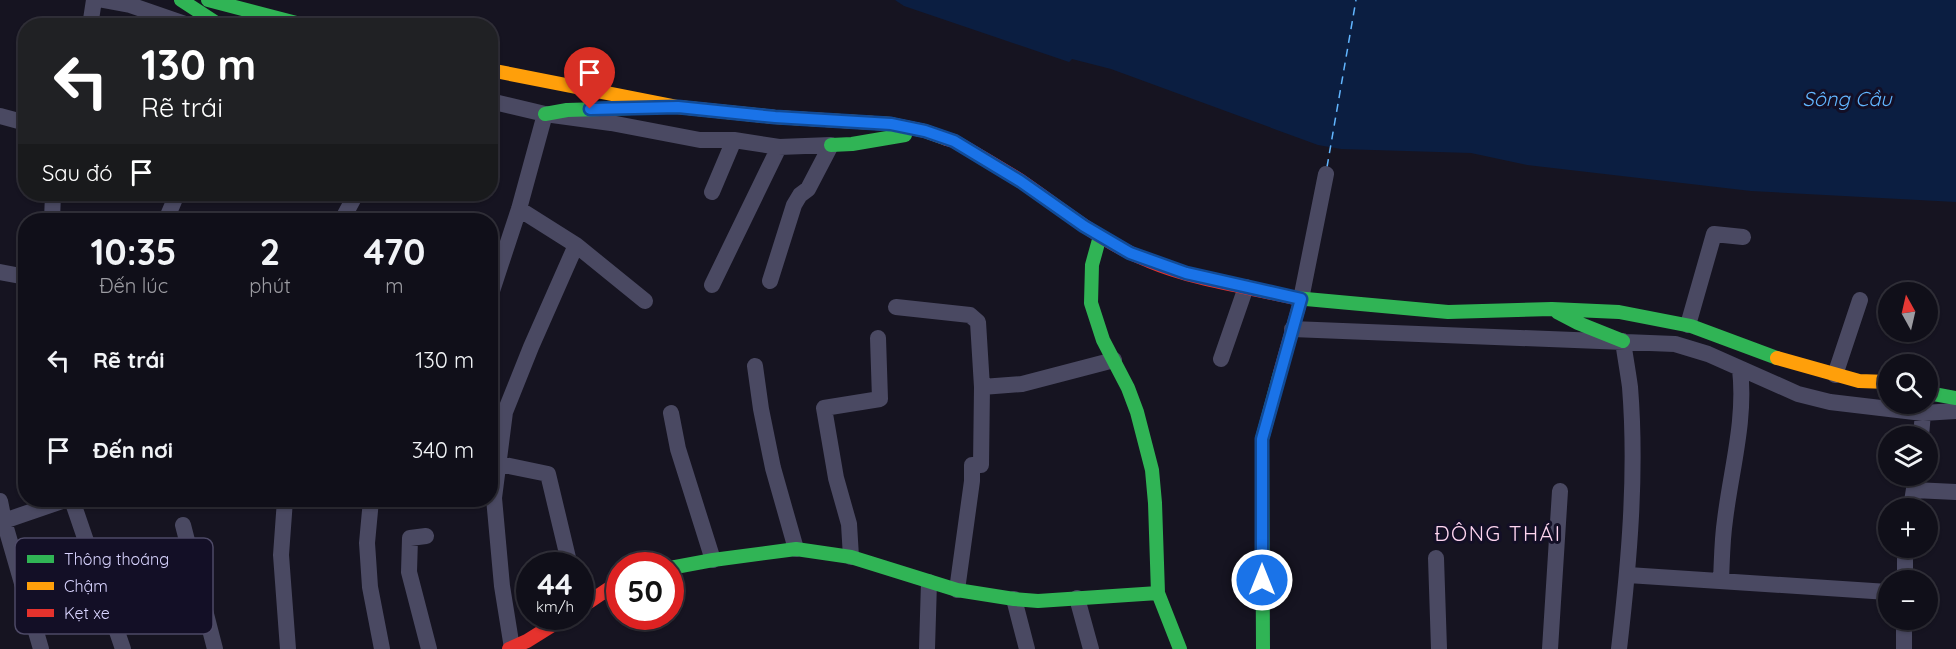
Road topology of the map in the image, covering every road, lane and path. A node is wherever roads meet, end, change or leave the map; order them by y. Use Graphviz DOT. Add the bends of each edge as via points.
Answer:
graph roads {
  1 [pos="94,0"];
  2 [pos="103,0"];
  3 [pos="181,0"];
  4 [pos="208,0"];
  5 [pos="91,18"];
  6 [pos="168,18"];
  7 [pos="209,18"];
  8 [pos="277,18"];
  9 [pos="498,72"];
  10 [pos="498,103"];
  11 [pos="678,107"];
  12 [pos="545,114"];
  13 [pos="0,116"];
  14 [pos="18,121"];
  15 [pos="925,131"];
  16 [pos="734,140"];
  17 [pos="831,145"];
  18 [pos="779,147"];
  19 [pos="1326,174"];
  20 [pos="711,192"];
  21 [pos="519,209"];
  22 [pos="1100,236"];
  23 [pos="1743,237"];
  24 [pos="576,245"];
  25 [pos="0,272"];
  26 [pos="498,273"];
  27 [pos="18,275"];
  28 [pos="770,281"];
  29 [pos="712,285"];
  30 [pos="1246,287"];
  31 [pos="1301,299"];
  32 [pos="1860,300"];
  33 [pos="645,301"];
  34 [pos="896,307"];
  35 [pos="1552,309"];
  36 [pos="1688,325"];
  37 [pos="1292,329"];
  38 [pos="878,338"];
  39 [pos="1623,341"];
  40 [pos="1221,359"];
  41 [pos="1114,360"];
  42 [pos="756,366"];
  43 [pos="1740,369"];
  44 [pos="1834,375"];
  45 [pos="1878,382"];
  46 [pos="1938,383"];
  47 [pos="1950,384"];
  48 [pos="982,387"];
  49 [pos="1938,395"];
  50 [pos="1956,398"];
  51 [pos="1878,408"];
  52 [pos="1956,411"];
  53 [pos="1938,412"];
  54 [pos="671,413"];
  55 [pos="498,444"];
  56 [pos="498,464"];
  57 [pos="1931,486"];
  58 [pos="1560,491"];
  59 [pos="1956,492"];
  60 [pos="0,501"];
  61 [pos="44,507"];
  62 [pos="74,507"];
  63 [pos="284,507"];
  64 [pos="370,507"];
  65 [pos="495,507"];
  66 [pos="4,521"];
  67 [pos="183,525"];
  68 [pos="426,536"];
  69 [pos="85,538"];
  70 [pos="186,538"];
  71 [pos="796,549"];
  72 [pos="567,552"];
  73 [pos="851,557"];
  74 [pos="1436,558"];
  75 [pos="15,559"];
  76 [pos="713,560"];
  77 [pos="684,565"];
  78 [pos="1628,575"];
  79 [pos="1721,580"];
  80 [pos="929,582"];
  81 [pos="957,590"];
  82 [pos="1878,591"];
  83 [pos="1158,593"];
  84 [pos="1077,598"];
  85 [pos="1014,599"];
  86 [pos="545,630"];
  87 [pos="1904,630"];
  88 [pos="37,634"];
  89 [pos="118,634"];
  90 [pos="211,634"];
  91 [pos="511,648"];
  92 [pos="41,649"];
  93 [pos="123,649"];
  94 [pos="215,649"];
  95 [pos="288,649"];
  96 [pos="382,649"];
  97 [pos="429,649"];
  98 [pos="927,649"];
  99 [pos="1027,649"];
  100 [pos="1091,649"];
  101 [pos="1180,649"];
  102 [pos="1263,649"];
  103 [pos="1439,649"];
  104 [pos="1550,649"];
  105 [pos="1619,649"];
  106 [pos="1904,649"];
  1 -- 5 [label="street"];
  2 -- 6 [label="street"];
  3 -- 7 [label="main road"];
  4 -- 8 [label="main road"];
  9 -- 11 [label="main road"];
  10 -- 12 [label="street"];
  11 -- 12 [label="main road"];
  11 -- 15 [label="main road" via="891,124"];
  12 -- 16 [label="street" via="699,140"];
  12 -- 21 [label="street"];
  13 -- 14 [label="street"];
  15 -- 17 [label="main road"];
  15 -- 22 [label="main road" via="954,141"];
  16 -- 18 [label="street"];
  16 -- 20 [label="street"];
  17 -- 18 [label="street"];
  17 -- 28 [label="street" via="808,189 797,200"];
  18 -- 29 [label="street"];
  19 -- 31 [label="street"];
  21 -- 24 [label="street"];
  21 -- 26 [label="street"];
  22 -- 30 [label="main road" via="1150,261"];
  22 -- 41 [label="main road" via="1092,265 1091,303"];
  23 -- 36 [label="street" via="1714,234"];
  24 -- 33 [label="street"];
  24 -- 55 [label="street" via="505,412"];
  25 -- 27 [label="street"];
  30 -- 31 [label="main road"];
  30 -- 40 [label="street"];
  31 -- 35 [label="main road" via="1448,312"];
  31 -- 37 [label="main road"];
  32 -- 44 [label="street"];
  34 -- 48 [label="street" via="970,315 978,322"];
  35 -- 36 [label="main road" via="1619,312"];
  35 -- 39 [label="main road"];
  36 -- 44 [label="main road"];
  37 -- 39 [label="street"];
  37 -- 102 [label="main road" via="1262,439"];
  38 -- 73 [label="street" via="880,399 824,408 849,524"];
  39 -- 43 [label="street" via="1676,344"];
  39 -- 78 [label="street" via="1630,386 1632,443"];
  41 -- 48 [label="street" via="1022,384"];
  41 -- 83 [label="main road" via="1137,412 1152,470"];
  42 -- 71 [label="street" via="773,468"];
  43 -- 51 [label="street" via="1798,394"];
  43 -- 79 [label="street" via="1743,393 1724,522"];
  44 -- 45 [label="main road"];
  46 -- 47 [label="main road"];
  48 -- 81 [label="street" via="981,465 972,465"];
  49 -- 50 [label="main road"];
  52 -- 53 [label="street"];
  54 -- 76 [label="street" via="678,449"];
  56 -- 72 [label="street" via="548,474"];
  57 -- 59 [label="street"];
  58 -- 104 [label="street"];
  60 -- 66 [label="street"];
  61 -- 66 [label="street"];
  62 -- 69 [label="street"];
  63 -- 95 [label="street" via="281,555"];
  64 -- 96 [label="street" via="367,543 370,587"];
  65 -- 91 [label="street"];
  66 -- 75 [label="street"];
  67 -- 70 [label="street"];
  68 -- 97 [label="street" via="410,538 409,572"];
  71 -- 73 [label="main road"];
  71 -- 76 [label="main road"];
  73 -- 80 [label="main road"];
  74 -- 103 [label="street"];
  76 -- 77 [label="main road"];
  78 -- 79 [label="street"];
  78 -- 105 [label="street"];
  79 -- 82 [label="street"];
  80 -- 81 [label="main road"];
  80 -- 98 [label="street"];
  81 -- 85 [label="main road"];
  83 -- 84 [label="main road"];
  83 -- 101 [label="main road"];
  84 -- 85 [label="main road"];
  84 -- 100 [label="street"];
  85 -- 99 [label="street"];
  86 -- 91 [label="main road"];
  87 -- 106 [label="street"];
  88 -- 92 [label="street"];
  89 -- 93 [label="street"];
  90 -- 94 [label="street"];
}
